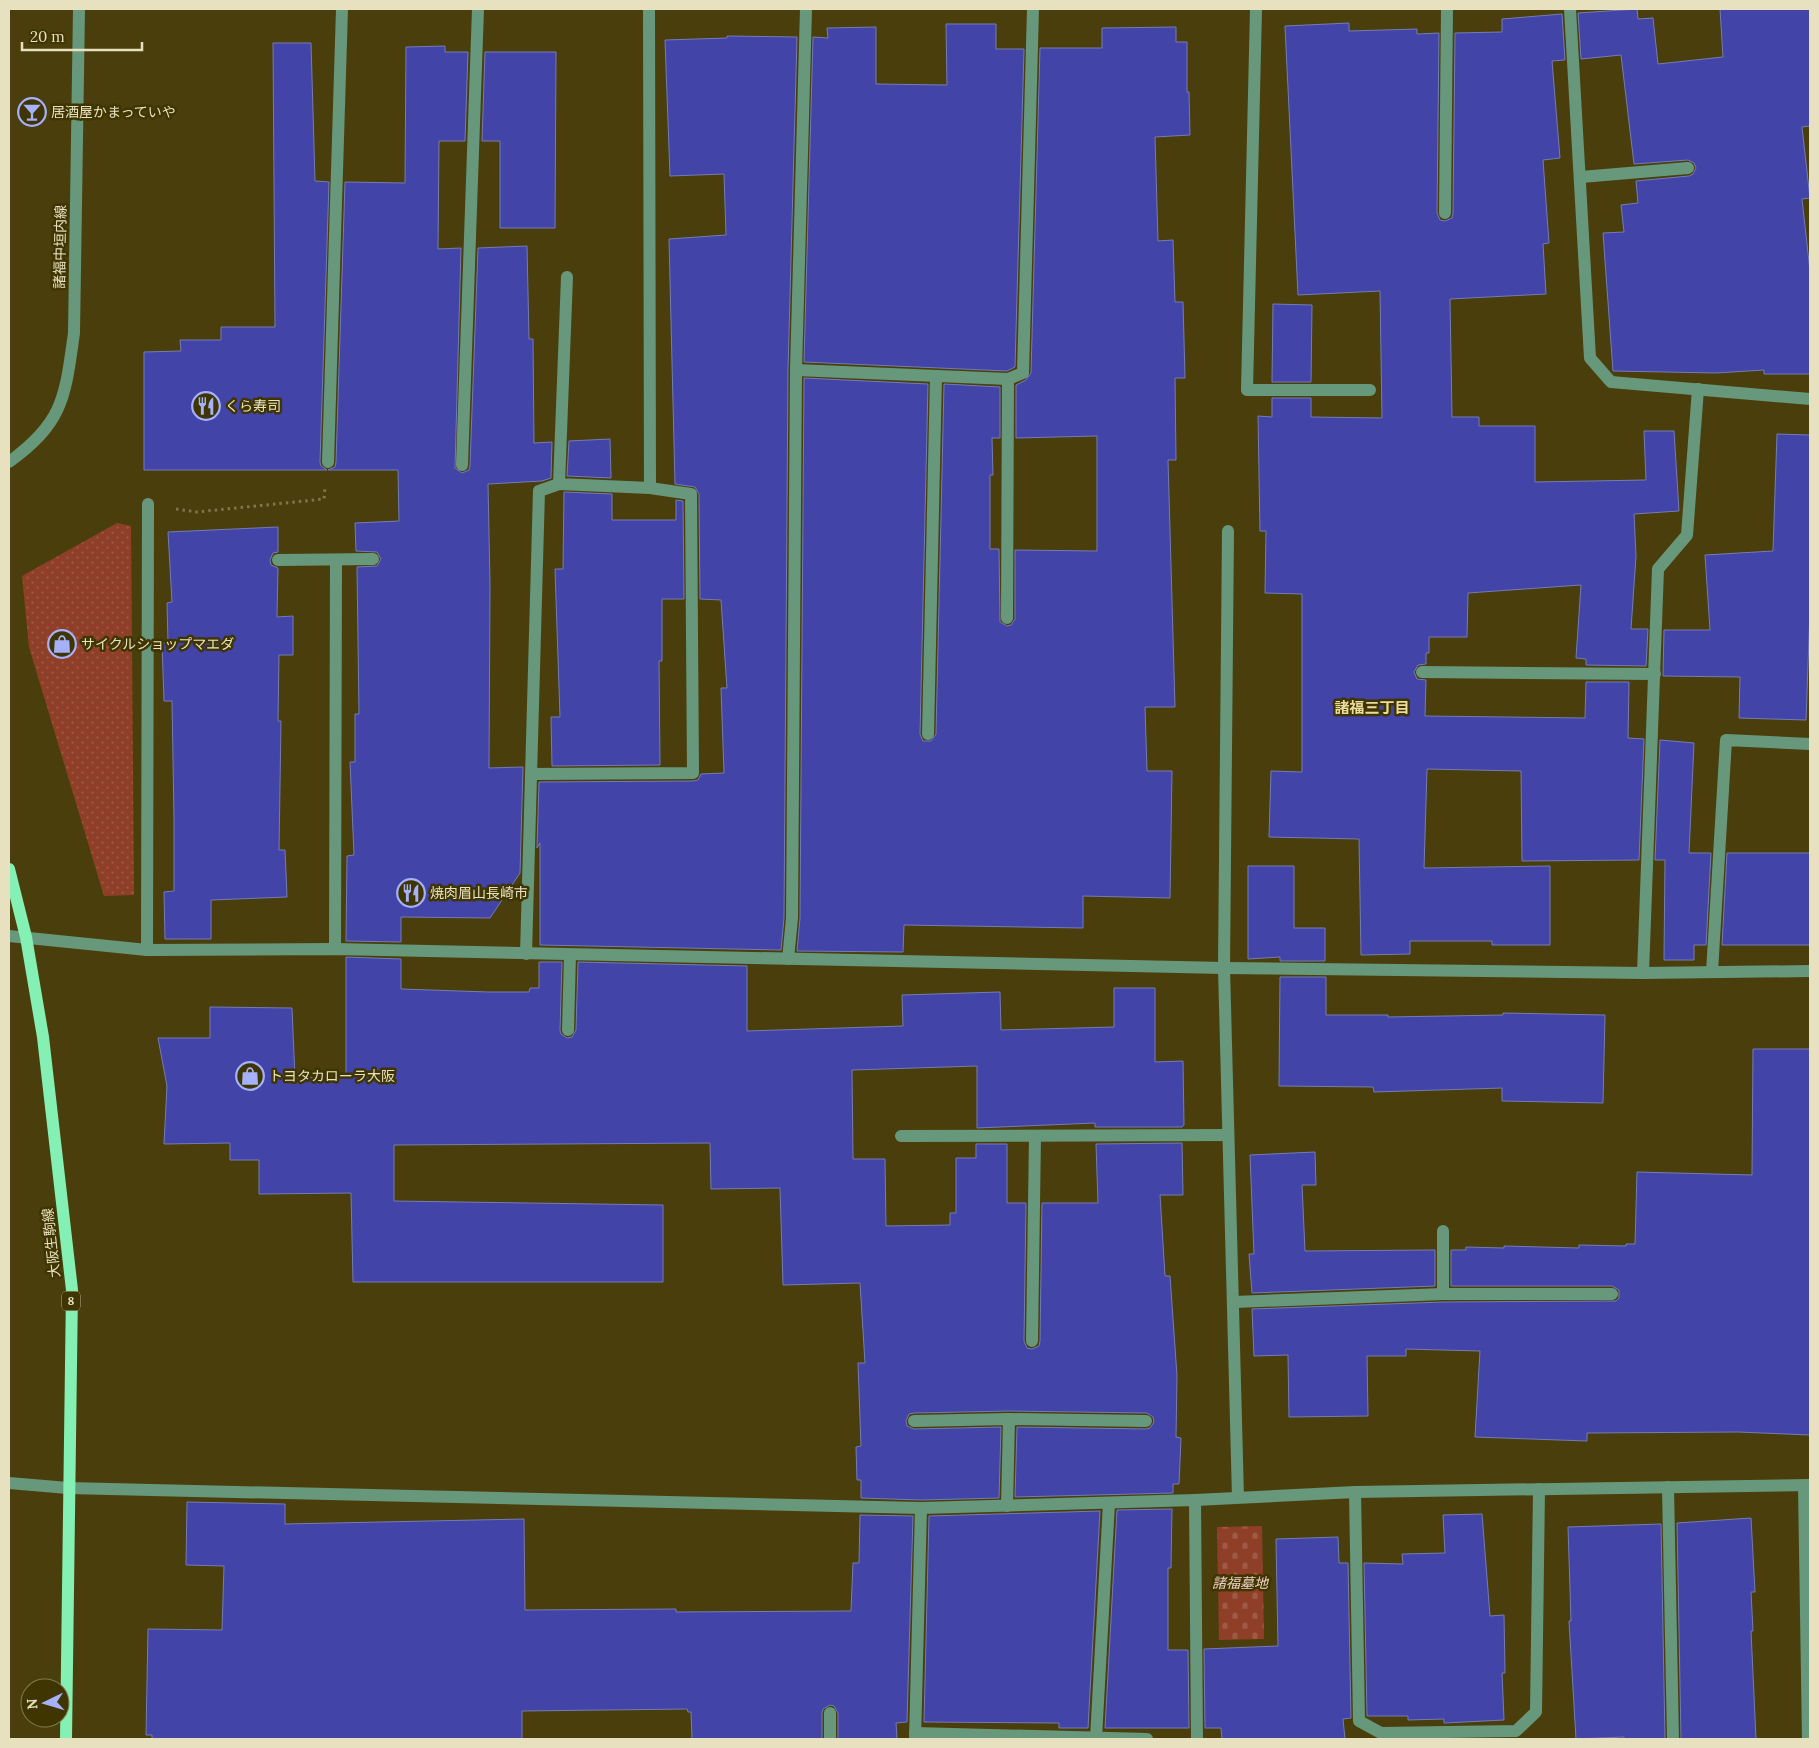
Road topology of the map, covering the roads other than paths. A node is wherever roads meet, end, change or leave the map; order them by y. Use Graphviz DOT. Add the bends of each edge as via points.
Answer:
graph roads {
  1 [pos="79,9"];
  2 [pos="342,9"];
  3 [pos="478,9"];
  4 [pos="649,9"];
  5 [pos="806,9"];
  6 [pos="1033,9"];
  7 [pos="1256,9"];
  8 [pos="1447,9"];
  9 [pos="1570,9"];
  10 [pos="1688,168"];
  11 [pos="1581,177"];
  12 [pos="1445,213"];
  13 [pos="567,277"];
  14 [pos="796,370"];
  15 [pos="936,376"];
  16 [pos="1008,379"];
  17 [pos="1698,389"];
  18 [pos="1370,390"];
  19 [pos="1810,399"];
  20 [pos="9,462"];
  21 [pos="328,462"];
  22 [pos="462,465"];
  23 [pos="559,484"];
  24 [pos="650,488"];
  25 [pos="148,504"];
  26 [pos="1228,531"];
  27 [pos="373,558"];
  28 [pos="278,560"];
  29 [pos="336,561"];
  30 [pos="1007,618"];
  31 [pos="1422,672"];
  32 [pos="1655,674"];
  33 [pos="928,734"];
  34 [pos="1810,744"];
  35 [pos="531,774"];
  36 [pos="9,869"];
  37 [pos="9,936"];
  38 [pos="26,937"];
  39 [pos="335,949"];
  40 [pos="146,950"];
  41 [pos="526,954"];
  42 [pos="570,955"];
  43 [pos="788,959"];
  44 [pos="1224,968"];
  45 [pos="1810,971"];
  46 [pos="1712,972"];
  47 [pos="1643,973"];
  48 [pos="568,1030"];
  49 [pos="1228,1135"];
  50 [pos="901,1136"];
  51 [pos="1035,1136"];
  52 [pos="1443,1231"];
  53 [pos="1443,1294"];
  54 [pos="1612,1294"];
  55 [pos="1234,1302"];
  56 [pos="1032,1341"];
  57 [pos="1009,1419"];
  58 [pos="914,1420"];
  59 [pos="1146,1421"];
  60 [pos="9,1482"];
  61 [pos="1807,1486"];
  62 [pos="68,1488"];
  63 [pos="1668,1488"];
  64 [pos="1539,1489"];
  65 [pos="1355,1492"];
  66 [pos="1238,1497"];
  67 [pos="1195,1500"];
  68 [pos="1109,1503"];
  69 [pos="1007,1506"];
  70 [pos="921,1508"];
  71 [pos="830,1713"];
  72 [pos="915,1736"];
  73 [pos="1096,1738"];
  74 [pos="66,1739"];
  75 [pos="830,1739"];
  76 [pos="1148,1739"];
  77 [pos="1197,1739"];
  78 [pos="1673,1739"];
  79 [pos="1808,1739"];
  1 -- 20 [label="street, 諸福中垣内線" via="74,333 69,366 63,400 50,424 33,445"];
  2 -- 21 [label="street"];
  3 -- 22 [label="street"];
  4 -- 24 [label="street"];
  5 -- 14 [label="street"];
  6 -- 16 [label="street" via="1022,373"];
  7 -- 18 [label="street" via="1247,390"];
  8 -- 12 [label="street"];
  9 -- 11 [label="street"];
  10 -- 11 [label="street"];
  11 -- 17 [label="street" via="1590,358 1611,382"];
  13 -- 23 [label="street"];
  14 -- 15 [label="street"];
  14 -- 43 [label="street" via="792,918"];
  15 -- 16 [label="street"];
  15 -- 33 [label="street"];
  16 -- 30 [label="street"];
  17 -- 19 [label="street"];
  17 -- 32 [label="street" via="1687,535 1658,569"];
  23 -- 24 [label="street"];
  23 -- 35 [label="street" via="539,491"];
  24 -- 35 [label="street" via="691,494 693,773"];
  25 -- 40 [label="street"];
  26 -- 44 [label="street"];
  27 -- 29 [label="street"];
  28 -- 29 [label="street"];
  29 -- 39 [label="street"];
  31 -- 32 [label="street"];
  32 -- 47 [label="street"];
  34 -- 46 [label="street" via="1726,740"];
  35 -- 41 [label="street"];
  36 -- 38 [label="main road, 大阪生駒線 / 8"];
  37 -- 38 [label="street"];
  38 -- 40 [label="street"];
  38 -- 62 [label="main road, 大阪生駒線 / 8" via="43,1037 72,1290"];
  39 -- 40 [label="street"];
  39 -- 41 [label="street"];
  41 -- 42 [label="street"];
  42 -- 43 [label="street"];
  42 -- 48 [label="street"];
  43 -- 44 [label="street"];
  44 -- 47 [label="street"];
  44 -- 49 [label="street"];
  45 -- 46 [label="street"];
  46 -- 47 [label="street"];
  49 -- 51 [label="street"];
  49 -- 55 [label="street"];
  50 -- 51 [label="street"];
  51 -- 56 [label="street"];
  52 -- 53 [label="street"];
  53 -- 54 [label="street"];
  53 -- 55 [label="street"];
  55 -- 66 [label="street"];
  57 -- 58 [label="street"];
  57 -- 59 [label="street"];
  57 -- 69 [label="street"];
  60 -- 62 [label="street"];
  61 -- 63 [label="street"];
  61 -- 79 [label="street"];
  62 -- 70 [label="street"];
  62 -- 74 [label="main road, 大阪生駒線 / 8"];
  63 -- 64 [label="street"];
  63 -- 78 [label="street"];
  64 -- 65 [label="street"];
  64 -- 65 [label="street" via="1536,1712 1516,1731 1381,1733 1359,1721"];
  65 -- 66 [label="street"];
  66 -- 67 [label="street"];
  67 -- 68 [label="street"];
  67 -- 77 [label="street"];
  68 -- 69 [label="street"];
  68 -- 73 [label="street"];
  69 -- 70 [label="street"];
  70 -- 72 [label="street"];
  71 -- 75 [label="street"];
  72 -- 73 [label="street"];
  73 -- 76 [label="street"];
}
